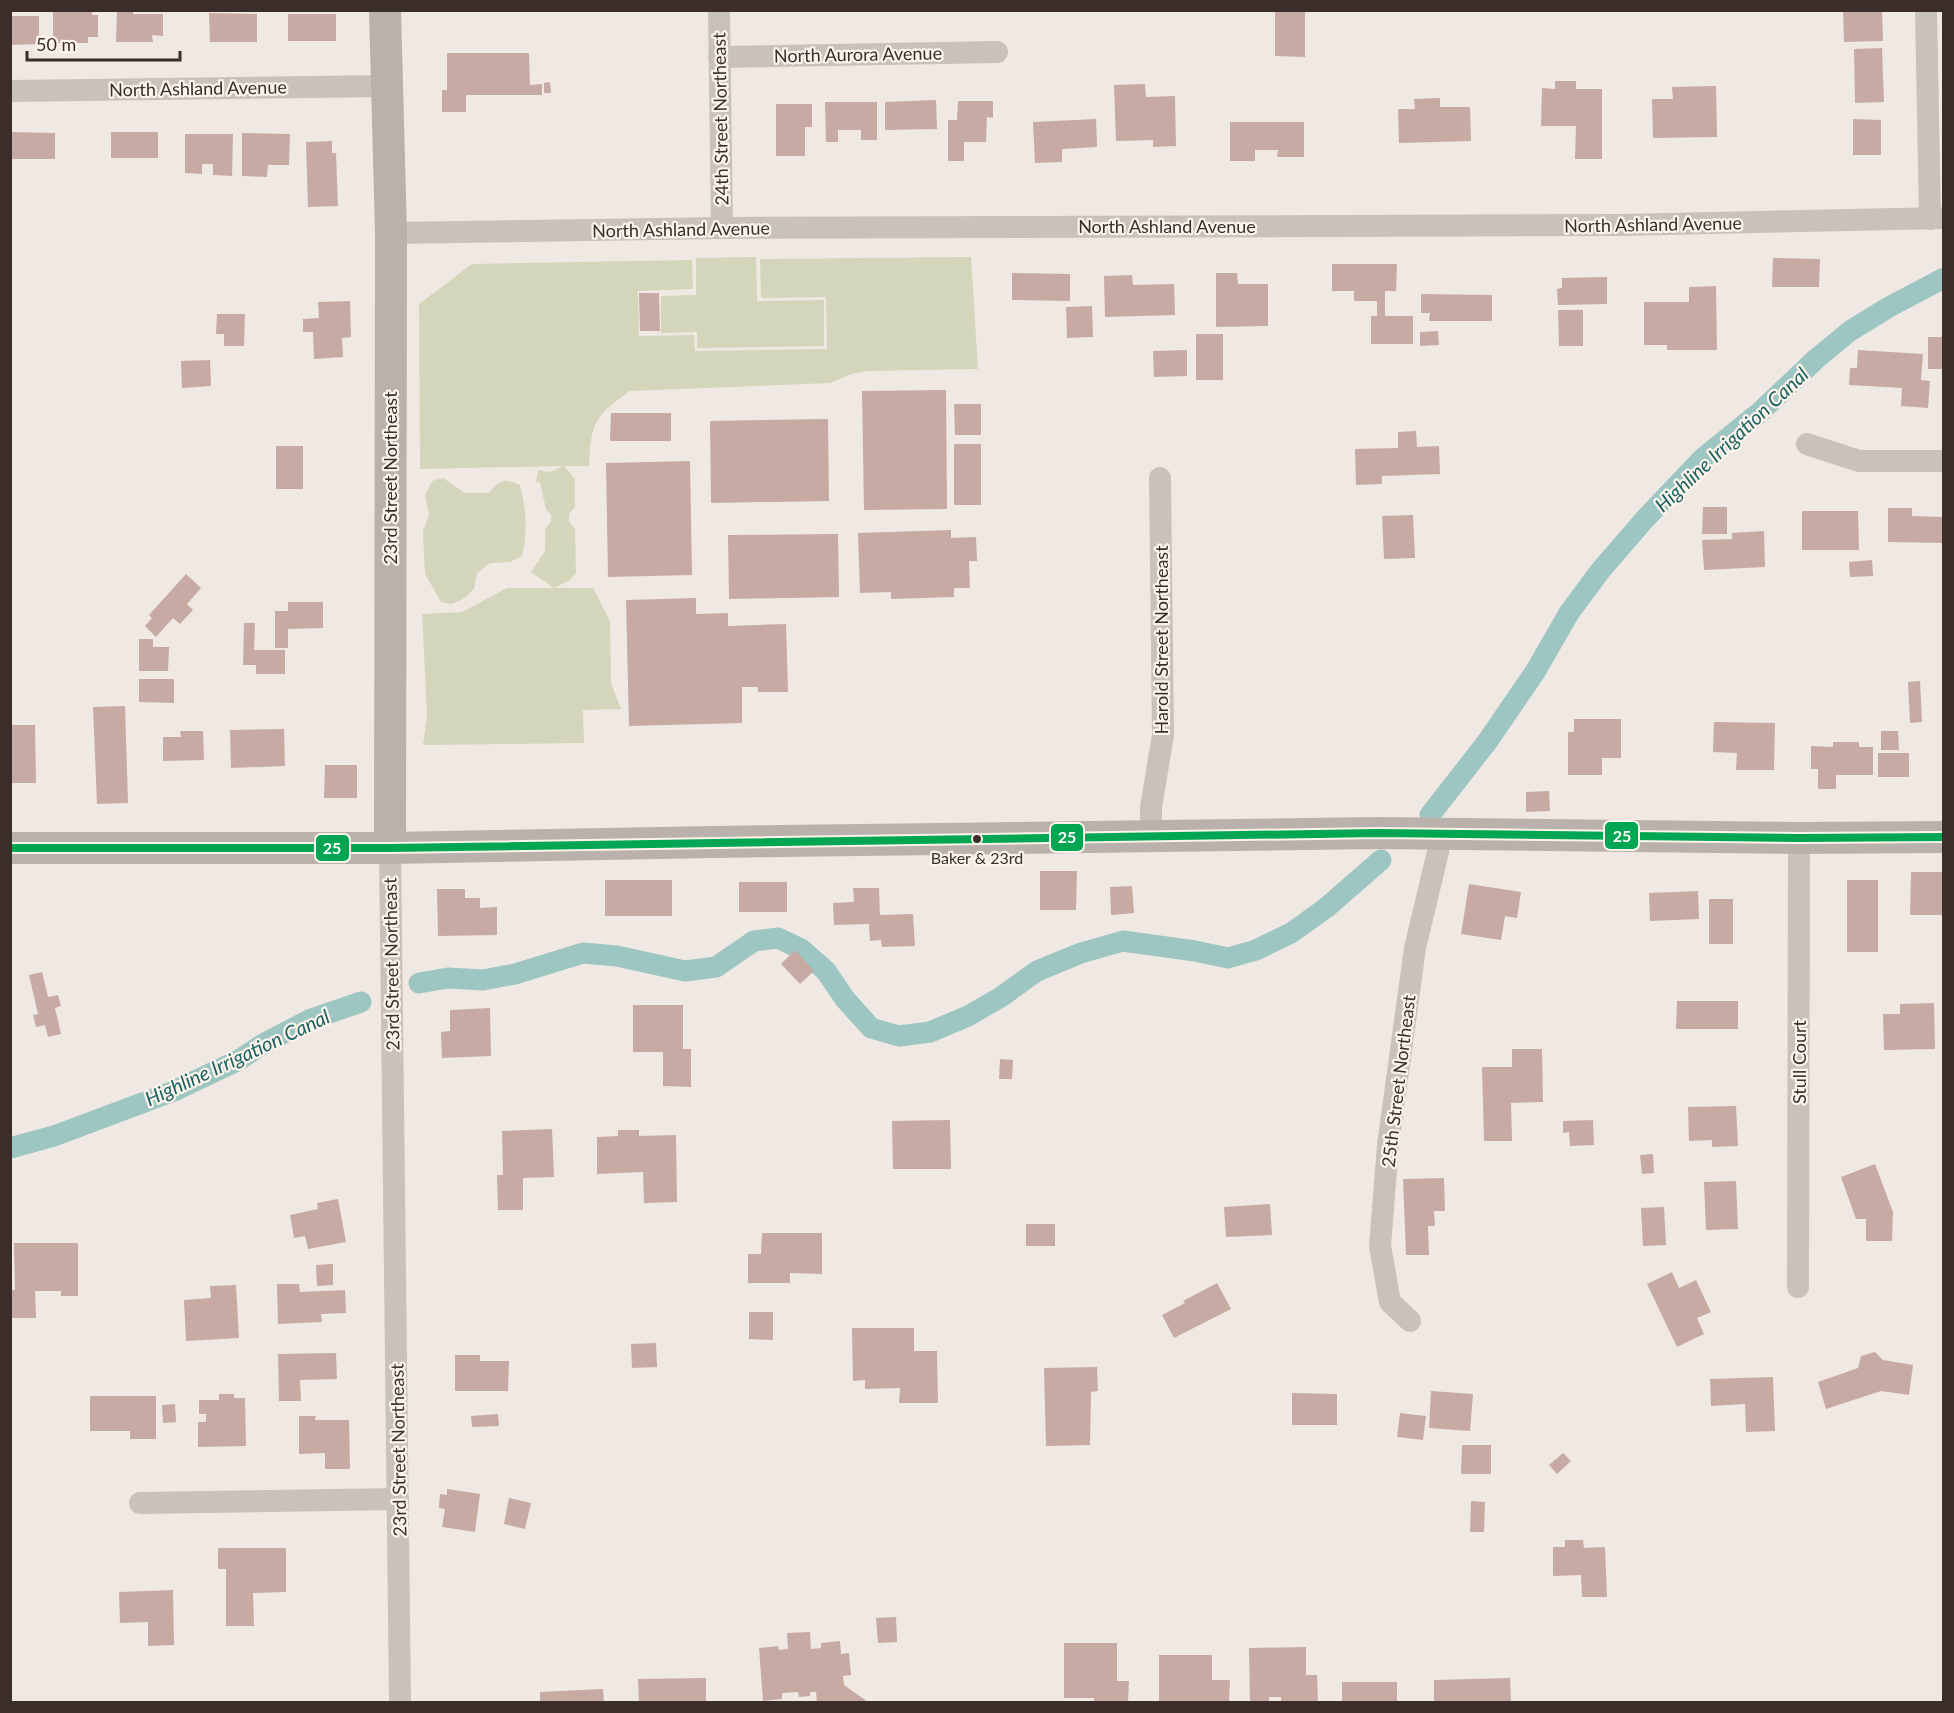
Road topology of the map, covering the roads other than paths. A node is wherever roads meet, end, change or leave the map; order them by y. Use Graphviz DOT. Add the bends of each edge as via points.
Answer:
graph roads {
  1 [pos="386,10"];
  2 [pos="719,10"];
  3 [pos="1926,10"];
  4 [pos="997,52"];
  5 [pos="719,57"];
  6 [pos="386,86"];
  7 [pos="10,91"];
  8 [pos="1937,218"];
  9 [pos="722,228"];
  10 [pos="391,233"];
  11 [pos="1807,444"];
  12 [pos="1944,461"];
  13 [pos="1160,478"];
  14 [pos="1440,834"];
  15 [pos="1151,837"];
  16 [pos="1944,837"];
  17 [pos="1799,838"];
  18 [pos="10,848"];
  19 [pos="390,848"];
  20 [pos="1798,1287"];
  21 [pos="1410,1321"];
  22 [pos="398,1499"];
  23 [pos="140,1503"];
  24 [pos="400,1702"];
  1 -- 6 [label="main road, 23rd Street Northeast"];
  2 -- 5 [label="street, 24th Street Northeast"];
  3 -- 8 [label="street"];
  4 -- 5 [label="street, North Aurora Avenue"];
  5 -- 9 [label="street, 24th Street Northeast"];
  6 -- 7 [label="street, North Ashland Avenue"];
  6 -- 10 [label="main road, 23rd Street Northeast"];
  8 -- 9 [label="street, North Ashland Avenue" via="1620,225"];
  9 -- 10 [label="street, North Ashland Avenue"];
  10 -- 19 [label="main road, 23rd Street Northeast"];
  11 -- 12 [label="street" via="1859,461"];
  13 -- 15 [label="street, Harold Street Northeast" via="1163,735 1151,807"];
  14 -- 15 [label="main road"];
  14 -- 17 [label="main road"];
  14 -- 21 [label="street, 25th Street Northeast" via="1415,948 1388,1145 1380,1245 1390,1302"];
  15 -- 19 [label="main road"];
  16 -- 17 [label="main road"];
  17 -- 20 [label="street, Stull Court"];
  18 -- 19 [label="main road"];
  19 -- 22 [label="street, 23rd Street Northeast"];
  22 -- 23 [label="street"];
  22 -- 24 [label="street, 23rd Street Northeast"];
}
